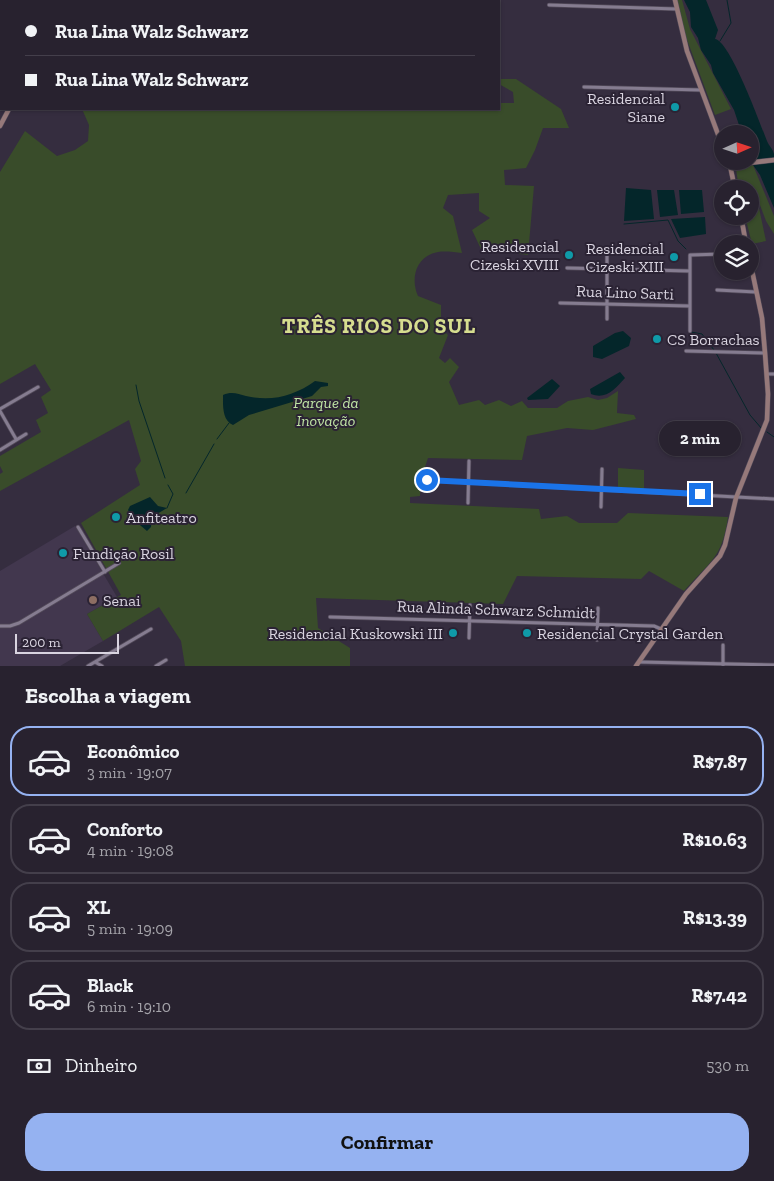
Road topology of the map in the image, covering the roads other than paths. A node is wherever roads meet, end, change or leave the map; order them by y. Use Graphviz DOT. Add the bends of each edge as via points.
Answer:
graph roads {
  1 [pos="675,0"];
  2 [pos="549,5"];
  3 [pos="677,9"];
  4 [pos="584,87"];
  5 [pos="702,90"];
  6 [pos="8,110"];
  7 [pos="715,125"];
  8 [pos="0,126"];
  9 [pos="774,160"];
  10 [pos="759,162"];
  11 [pos="606,254"];
  12 [pos="714,254"];
  13 [pos="567,268"];
  14 [pos="606,269"];
  15 [pos="690,271"];
  16 [pos="754,280"];
  17 [pos="717,290"];
  18 [pos="756,292"];
  19 [pos="560,303"];
  20 [pos="606,304"];
  21 [pos="690,306"];
  22 [pos="607,319"];
  23 [pos="690,331"];
  24 [pos="686,351"];
  25 [pos="766,353"];
  26 [pos="767,374"];
  27 [pos="774,374"];
  28 [pos="38,387"];
  29 [pos="0,410"];
  30 [pos="26,434"];
  31 [pos="16,439"];
  32 [pos="0,450"];
  33 [pos="469,461"];
  34 [pos="602,469"];
  35 [pos="427,480"];
  36 [pos="468,482"];
  37 [pos="601,488"];
  38 [pos="736,498"];
  39 [pos="774,499"];
  40 [pos="468,503"];
  41 [pos="601,507"];
  42 [pos="78,527"];
  43 [pos="119,563"];
  44 [pos="105,572"];
  45 [pos="470,605"];
  46 [pos="598,608"];
  47 [pos="330,617"];
  48 [pos="470,621"];
  49 [pos="598,624"];
  50 [pos="0,626"];
  51 [pos="151,629"];
  52 [pos="661,629"];
  53 [pos="469,638"];
  54 [pos="597,640"];
  55 [pos="723,645"];
  56 [pos="166,660"];
  57 [pos="95,662"];
  58 [pos="638,664"];
  59 [pos="723,665"];
  60 [pos="774,665"];
  61 [pos="88,666"];
  62 [pos="102,666"];
  63 [pos="156,666"];
  1 -- 3 [label="street"];
  2 -- 3 [label="street"];
  3 -- 5 [label="street" via="683,38"];
  4 -- 5 [label="street"];
  5 -- 7 [label="street"];
  6 -- 8 [label="street"];
  9 -- 10 [label="street"];
  11 -- 14 [label="street"];
  12 -- 15 [label="street" via="690,254"];
  13 -- 14 [label="street"];
  14 -- 15 [label="street"];
  14 -- 20 [label="street"];
  15 -- 21 [label="street"];
  16 -- 18 [label="street"];
  17 -- 18 [label="street"];
  18 -- 25 [label="street"];
  19 -- 20 [label="street, Rua Lino Sarti"];
  20 -- 21 [label="street, Rua Lino Sarti"];
  20 -- 22 [label="street"];
  21 -- 23 [label="street"];
  24 -- 25 [label="street"];
  25 -- 26 [label="street"];
  26 -- 27 [label="street"];
  26 -- 38 [label="street" via="767,420"];
  28 -- 29 [label="street"];
  29 -- 31 [label="street"];
  30 -- 31 [label="street"];
  31 -- 32 [label="street"];
  33 -- 36 [label="street"];
  34 -- 37 [label="street"];
  35 -- 36 [label="street"];
  36 -- 37 [label="street"];
  36 -- 40 [label="street"];
  37 -- 38 [label="street" via="720,494"];
  37 -- 41 [label="street"];
  38 -- 39 [label="street"];
  38 -- 52 [label="street" via="720,556 694,584"];
  42 -- 44 [label="street"];
  43 -- 44 [label="street"];
  44 -- 50 [label="street" via="19,623"];
  45 -- 48 [label="street"];
  46 -- 49 [label="street"];
  47 -- 48 [label="street, Rua Alinda Schwarz Schmidt"];
  48 -- 49 [label="street, Rua Alinda Schwarz Schmidt"];
  48 -- 53 [label="street"];
  49 -- 52 [label="street, Rua Alinda Schwarz Schmidt"];
  49 -- 54 [label="street"];
  51 -- 57 [label="street"];
  52 -- 58 [label="street"];
  55 -- 59 [label="street"];
  56 -- 63 [label="street"];
  57 -- 61 [label="street"];
  57 -- 62 [label="street"];
  58 -- 59 [label="street"];
  59 -- 60 [label="street"];
}
